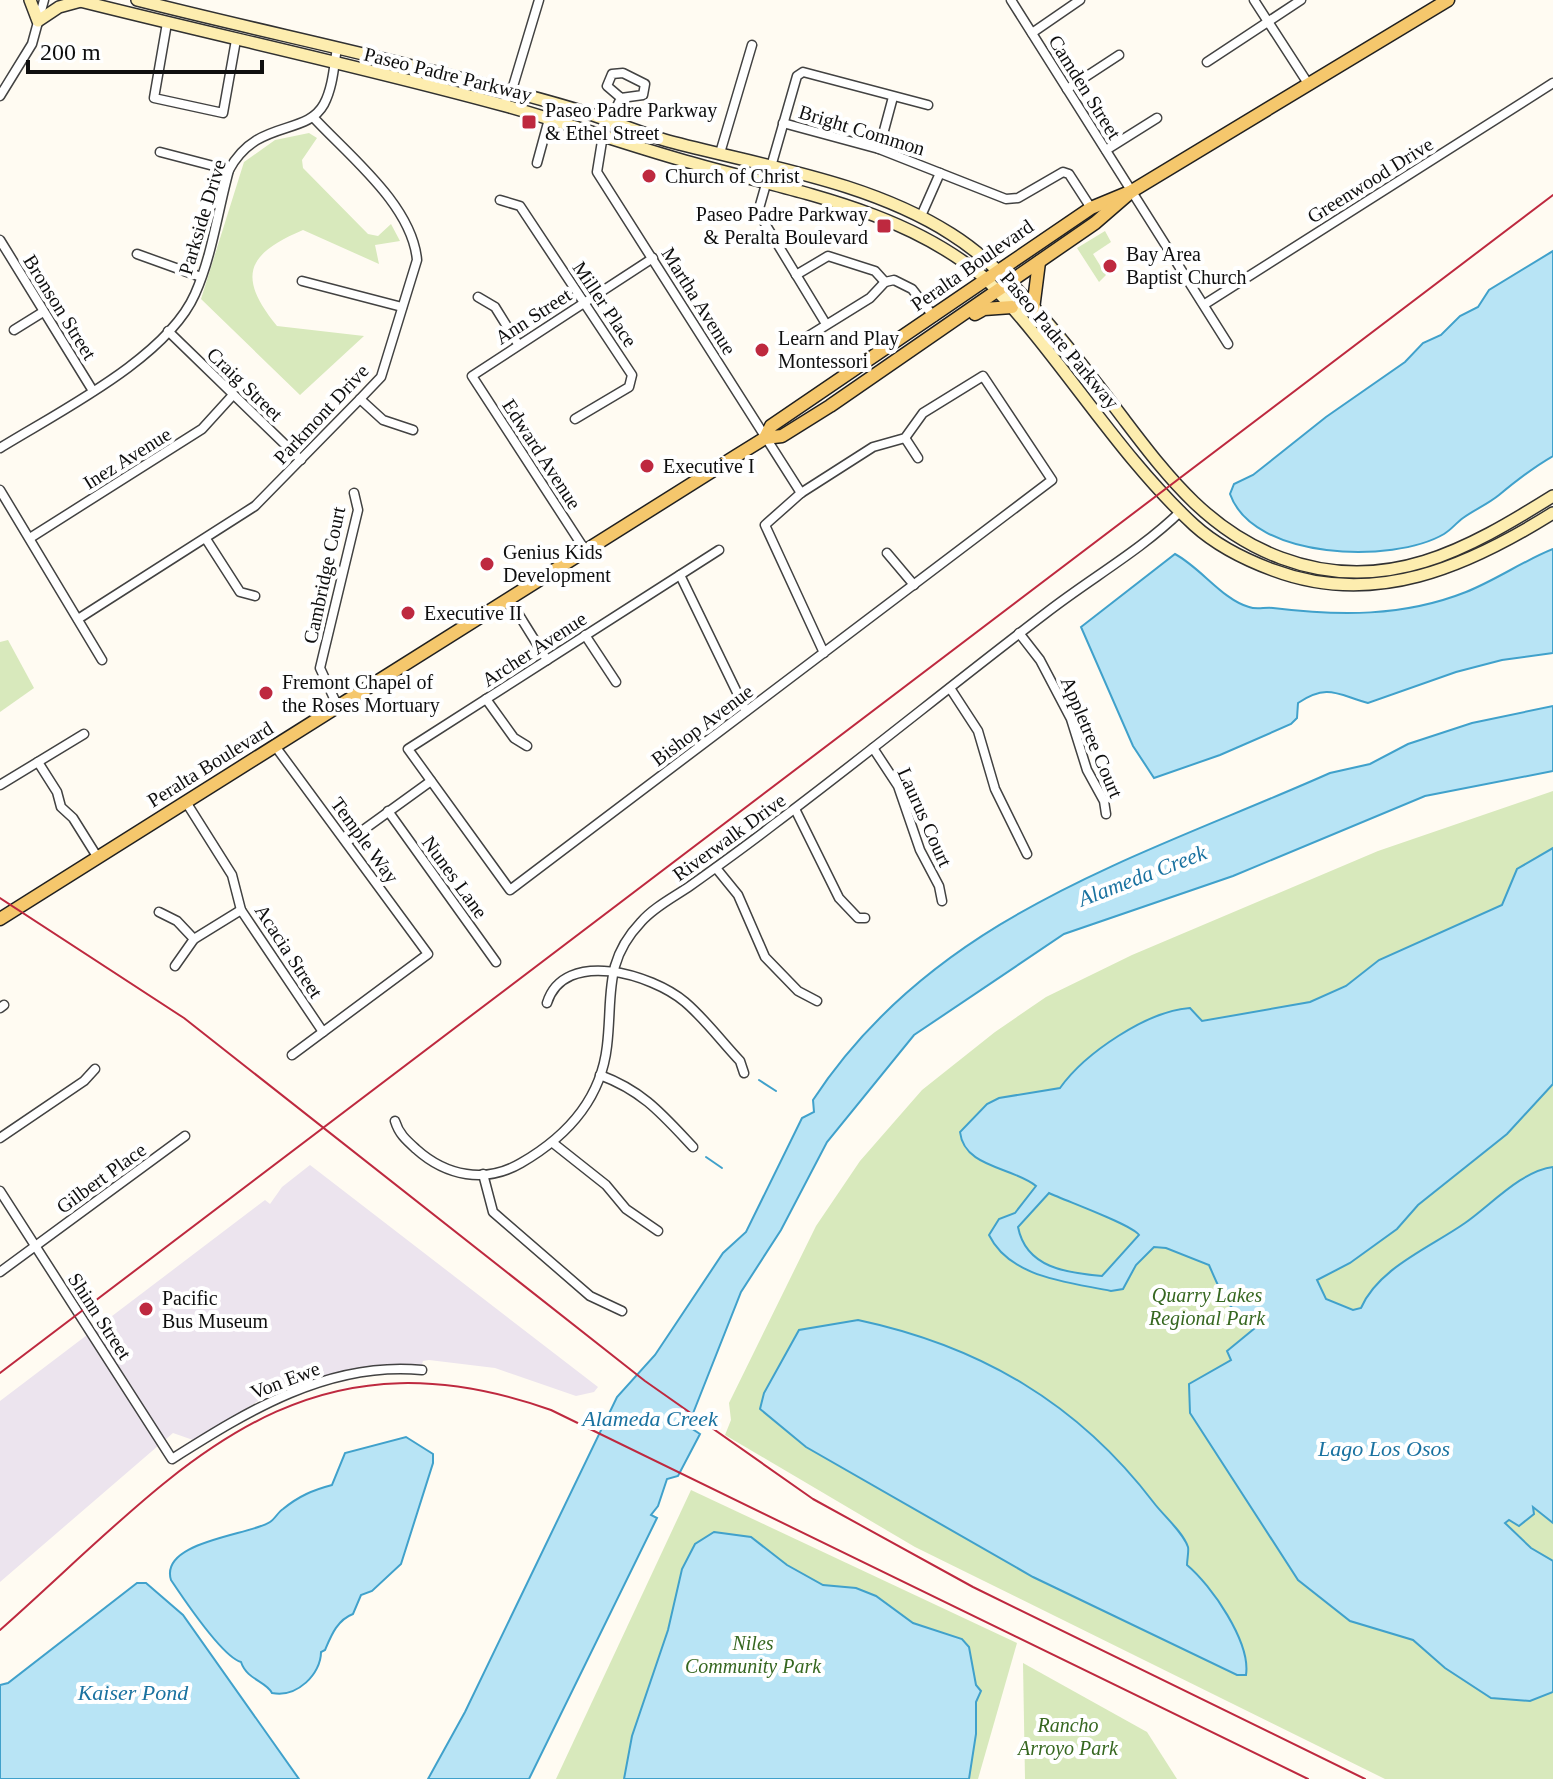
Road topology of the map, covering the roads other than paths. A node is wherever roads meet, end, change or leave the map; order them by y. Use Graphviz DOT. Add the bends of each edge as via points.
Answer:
graph roads {
  1 [pos="30,0"];
  2 [pos="44,0"];
  3 [pos="137,0"];
  4 [pos="539,0"];
  5 [pos="1011,0"];
  6 [pos="1080,0"];
  7 [pos="1254,0"];
  8 [pos="1301,0"];
  9 [pos="1448,0"];
  10 [pos="79,1"];
  11 [pos="38,21"];
  12 [pos="1267,22"];
  13 [pos="167,23"];
  14 [pos="1032,33"];
  15 [pos="236,40"];
  16 [pos="752,45"];
  17 [pos="337,48"];
  18 [pos="1119,55"];
  19 [pos="1207,62"];
  20 [pos="334,64"];
  21 [pos="1553,83"];
  22 [pos="1309,85"];
  23 [pos="1067,89"];
  24 [pos="511,93"];
  25 [pos="0,96"];
  26 [pos="893,97"];
  27 [pos="621,98"];
  28 [pos="503,105"];
  29 [pos="928,105"];
  30 [pos="313,117"];
  31 [pos="1157,118"];
  32 [pos="549,119"];
  33 [pos="613,121"];
  34 [pos="783,123"];
  35 [pos="603,135"];
  36 [pos="879,149"];
  37 [pos="1106,150"];
  38 [pos="160,152"];
  39 [pos="720,153"];
  40 [pos="537,163"];
  41 [pos="770,168"];
  42 [pos="229,170"];
  43 [pos="940,173"];
  44 [pos="765,183"];
  45 [pos="1132,191"];
  46 [pos="500,200"];
  47 [pos="1091,208"];
  48 [pos="921,216"];
  49 [pos="0,240"];
  50 [pos="137,254"];
  51 [pos="653,258"];
  52 [pos="1039,262"];
  53 [pos="999,270"];
  54 [pos="796,275"];
  55 [pos="201,277"];
  56 [pos="986,279"];
  57 [pos="302,281"];
  58 [pos="1010,281"];
  59 [pos="885,282"];
  60 [pos="997,290"];
  61 [pos="478,297"];
  62 [pos="584,302"];
  63 [pos="1205,304"];
  64 [pos="402,307"];
  65 [pos="1012,307"];
  66 [pos="1033,309"];
  67 [pos="43,312"];
  68 [pos="934,317"];
  69 [pos="826,324"];
  70 [pos="14,330"];
  71 [pos="168,331"];
  72 [pos="938,333"];
  73 [pos="799,342"];
  74 [pos="518,344"];
  75 [pos="1228,344"];
  76 [pos="472,376"];
  77 [pos="93,391"];
  78 [pos="232,396"];
  79 [pos="360,399"];
  80 [pos="575,419"];
  81 [pos="413,430"];
  82 [pos="765,438"];
  83 [pos="905,438"];
  84 [pos="0,448"];
  85 [pos="918,458"];
  86 [pos="301,460"];
  87 [pos="0,490"];
  88 [pos="354,493"];
  89 [pos="801,493"];
  90 [pos="1553,496"];
  91 [pos="1181,511"];
  92 [pos="1553,513"];
  93 [pos="30,538"];
  94 [pos="206,539"];
  95 [pos="585,550"];
  96 [pos="719,550"];
  97 [pos="887,553"];
  98 [pos="680,575"];
  99 [pos="914,585"];
  100 [pos="255,596"];
  101 [pos="509,599"];
  102 [pos="78,619"];
  103 [pos="1019,633"];
  104 [pos="585,635"];
  105 [pos="824,653"];
  106 [pos="102,660"];
  107 [pos="547,660"];
  108 [pos="616,682"];
  109 [pos="950,688"];
  110 [pos="486,699"];
  111 [pos="338,707"];
  112 [pos="746,711"];
  113 [pos="84,734"];
  114 [pos="275,746"];
  115 [pos="527,746"];
  116 [pos="873,748"];
  117 [pos="408,749"];
  118 [pos="38,762"];
  119 [pos="431,781"];
  120 [pos="0,785"];
  121 [pos="186,802"];
  122 [pos="795,809"];
  123 [pos="388,811"];
  124 [pos="1106,814"];
  125 [pos="348,841"];
  126 [pos="1027,854"];
  127 [pos="98,858"];
  128 [pos="716,868"];
  129 [pos="942,901"];
  130 [pos="241,910"];
  131 [pos="159,912"];
  132 [pos="865,918"];
  133 [pos="0,919"];
  134 [pos="194,939"];
  135 [pos="496,962"];
  136 [pos="175,966"];
  137 [pos="613,972"];
  138 [pos="817,1001"];
  139 [pos="547,1003"];
  140 [pos="323,1032"];
  141 [pos="292,1055"];
  142 [pos="95,1069"];
  143 [pos="744,1073"];
  144 [pos="600,1075"];
  145 [pos="395,1121"];
  146 [pos="185,1136"];
  147 [pos="0,1138"];
  148 [pos="553,1143"];
  149 [pos="693,1147"];
  150 [pos="483,1174"];
  151 [pos="0,1191"];
  152 [pos="658,1231"];
  153 [pos="35,1245"];
  154 [pos="0,1272"];
  155 [pos="622,1311"];
  156 [pos="422,1370"];
  157 [pos="172,1459"];
  1 -- 11 [label="main road"];
  2 -- 11 [label="street"];
  3 -- 17 [label="main road, Paseo Padre Parkway"];
  4 -- 24 [label="street"];
  5 -- 14 [label="street, Camden Street"];
  6 -- 14 [label="street"];
  7 -- 12 [label="street"];
  8 -- 12 [label="street"];
  9 -- 22 [label="main road, Peralta Boulevard"];
  10 -- 11 [label="main road"];
  10 -- 13 [label="main road, Paseo Padre Parkway"];
  11 -- 25 [label="street" via="32,44"];
  12 -- 19 [label="street"];
  12 -- 22 [label="street"];
  13 -- 15 [label="main road, Paseo Padre Parkway"];
  13 -- 15 [label="street" via="154,98 223,113"];
  14 -- 23 [label="street, Camden Street"];
  15 -- 20 [label="main road, Paseo Padre Parkway"];
  16 -- 39 [label="street"];
  17 -- 20 [label="street"];
  17 -- 24 [label="main road, Paseo Padre Parkway"];
  18 -- 23 [label="street"];
  20 -- 28 [label="main road, Paseo Padre Parkway"];
  20 -- 30 [label="street" via="323,106"];
  21 -- 63 [label="street, Greenwood Drive"];
  22 -- 45 [label="main road, Peralta Boulevard"];
  23 -- 37 [label="street, Camden Street"];
  24 -- 28 [label="street"];
  24 -- 33 [label="main road, Paseo Padre Parkway"];
  26 -- 29 [label="street"];
  26 -- 34 [label="street" via="799,72"];
  26 -- 36 [label="street"];
  27 -- 27 [label="street" via="607,86 612,74 623,73 645,84 643,95"];
  27 -- 33 [label="street, Martha Avenue"];
  28 -- 32 [label="main road, Paseo Padre Parkway"];
  30 -- 42 [label="street, Parkside Drive" via="254,139"];
  30 -- 64 [label="street, Parkmont Drive" via="407,223 415,240 417,260"];
  31 -- 37 [label="street"];
  32 -- 35 [label="main road, Paseo Padre Parkway"];
  32 -- 40 [label="street"];
  33 -- 35 [label="street, Martha Avenue"];
  33 -- 39 [label="main road, Paseo Padre Parkway"];
  34 -- 36 [label="street, Bright Common"];
  34 -- 41 [label="street"];
  35 -- 44 [label="main road, Paseo Padre Parkway"];
  35 -- 51 [label="street, Martha Avenue" via="597,172"];
  36 -- 43 [label="street, Bright Common"];
  37 -- 45 [label="street, Camden Street"];
  38 -- 42 [label="street"];
  39 -- 41 [label="main road, Paseo Padre Parkway"];
  41 -- 44 [label="street"];
  41 -- 48 [label="main road, Paseo Padre Parkway" via="862,192"];
  42 -- 55 [label="street, Parkside Drive"];
  43 -- 47 [label="street, Bright Common" via="1006,199 1018,198 1063,172 1072,177"];
  43 -- 48 [label="street"];
  44 -- 54 [label="street" via="759,217"];
  44 -- 56 [label="main road, Paseo Padre Parkway" via="896,222"];
  45 -- 47 [label="main road, Peralta Boulevard"];
  45 -- 52 [label="main road, Peralta Boulevard"];
  45 -- 63 [label="street, Camden Street"];
  46 -- 62 [label="street, Miller Place" via="520,206"];
  47 -- 53 [label="main road, Peralta Boulevard"];
  48 -- 53 [label="main road, Paseo Padre Parkway"];
  49 -- 67 [label="street, Bronson Street"];
  50 -- 55 [label="street"];
  51 -- 62 [label="street, Ann Street"];
  51 -- 82 [label="street, Martha Avenue"];
  52 -- 58 [label="main road, Peralta Boulevard"];
  52 -- 66 [label="main road"];
  53 -- 56 [label="main road, Peralta Boulevard"];
  53 -- 58 [label="main road, Paseo Padre Parkway"];
  54 -- 59 [label="street" via="821,259 840,257 875,271"];
  54 -- 69 [label="street"];
  55 -- 71 [label="street, Parkside Drive" via="186,310"];
  56 -- 60 [label="main road, Paseo Padre Parkway"];
  56 -- 68 [label="main road, Peralta Boulevard"];
  57 -- 64 [label="street"];
  58 -- 60 [label="main road, Peralta Boulevard"];
  58 -- 66 [label="main road, Paseo Padre Parkway"];
  59 -- 68 [label="street" via="894,280 912,289"];
  59 -- 69 [label="street" via="870,298"];
  60 -- 65 [label="main road, Paseo Padre Parkway"];
  60 -- 72 [label="main road, Peralta Boulevard"];
  61 -- 74 [label="street" via="495,307"];
  62 -- 74 [label="street, Ann Street"];
  62 -- 80 [label="street, Miller Place" via="632,375 629,387"];
  63 -- 75 [label="street, Camden Street"];
  64 -- 79 [label="street, Parkmont Drive" via="381,377"];
  65 -- 72 [label="main road" via="984,309 950,332"];
  65 -- 91 [label="main road, Paseo Padre Parkway"];
  66 -- 90 [label="main road, Paseo Padre Parkway" via="1189,501 1241,540 1280,558 1326,569 1399,569 1486,538"];
  67 -- 70 [label="street"];
  67 -- 77 [label="street, Bronson Street"];
  68 -- 82 [label="main road, Peralta Boulevard" via="771,426"];
  69 -- 73 [label="street"];
  71 -- 77 [label="street, Parkside Drive" via="132,365"];
  71 -- 78 [label="street, Craig Street"];
  72 -- 82 [label="main road, Peralta Boulevard" via="782,436"];
  74 -- 76 [label="street, Ann Street"];
  76 -- 95 [label="street, Edward Avenue"];
  77 -- 84 [label="street, Parkside Drive"];
  78 -- 86 [label="street, Craig Street"];
  78 -- 93 [label="street, Inez Avenue" via="202,429"];
  79 -- 81 [label="street" via="383,420"];
  79 -- 86 [label="street, Parkmont Drive"];
  82 -- 89 [label="street, Martha Avenue"];
  82 -- 95 [label="main road, Peralta Boulevard"];
  83 -- 85 [label="street"];
  83 -- 89 [label="street" via="873,447"];
  83 -- 99 [label="street, Bishop Avenue" via="923,413 983,376 1052,480"];
  86 -- 94 [label="street, Parkmont Drive" via="255,506"];
  87 -- 93 [label="street"];
  88 -- 111 [label="street, Cambridge Court" via="358,510 320,668"];
  89 -- 105 [label="street" via="765,525"];
  91 -- 92 [label="main road, Paseo Padre Parkway" via="1213,539 1263,567 1342,586 1393,583 1444,570"];
  91 -- 103 [label="street, Riverwalk Drive" via="1151,540"];
  93 -- 102 [label="street"];
  94 -- 100 [label="street" via="240,592"];
  94 -- 102 [label="street, Parkmont Drive"];
  95 -- 101 [label="main road, Peralta Boulevard"];
  96 -- 98 [label="street, Archer Avenue"];
  97 -- 99 [label="street"];
  98 -- 104 [label="street, Archer Avenue"];
  98 -- 112 [label="street"];
  99 -- 105 [label="street, Bishop Avenue"];
  101 -- 107 [label="street"];
  101 -- 111 [label="main road, Peralta Boulevard"];
  102 -- 106 [label="street"];
  103 -- 109 [label="street, Riverwalk Drive"];
  103 -- 124 [label="street, Appletree Court" via="1040,660 1071,719"];
  104 -- 107 [label="street, Archer Avenue"];
  104 -- 108 [label="street"];
  105 -- 112 [label="street, Bishop Avenue"];
  107 -- 110 [label="street, Archer Avenue"];
  109 -- 116 [label="street, Riverwalk Drive"];
  109 -- 126 [label="street" via="978,731 995,789"];
  110 -- 115 [label="street" via="514,738"];
  110 -- 117 [label="street, Archer Avenue"];
  111 -- 114 [label="main road, Peralta Boulevard"];
  112 -- 119 [label="street, Bishop Avenue" via="510,890"];
  113 -- 118 [label="street"];
  114 -- 121 [label="main road, Peralta Boulevard"];
  114 -- 125 [label="street, Temple Way"];
  116 -- 122 [label="street, Riverwalk Drive"];
  116 -- 129 [label="street, Laurus Court" via="898,786"];
  117 -- 119 [label="street, Bishop Avenue"];
  118 -- 120 [label="street"];
  118 -- 127 [label="street" via="61,807"];
  119 -- 123 [label="street"];
  121 -- 127 [label="main road, Peralta Boulevard"];
  121 -- 130 [label="street, Acacia Street" via="232,875"];
  122 -- 128 [label="street, Riverwalk Drive"];
  122 -- 132 [label="street" via="839,898 858,918"];
  123 -- 125 [label="street"];
  123 -- 135 [label="street, Nunes Lane"];
  125 -- 140 [label="street, Temple Way" via="428,954"];
  127 -- 133 [label="main road, Peralta Boulevard"];
  128 -- 137 [label="street, Riverwalk Drive" via="644,918 621,945"];
  128 -- 138 [label="street" via="738,895 765,957 798,991"];
  130 -- 134 [label="street"];
  130 -- 140 [label="street, Acacia Street"];
  131 -- 134 [label="street"];
  134 -- 136 [label="street"];
  137 -- 139 [label="street" via="563,976"];
  137 -- 143 [label="street" via="649,981 685,1001 740,1061"];
  137 -- 144 [label="street, Riverwalk Drive"];
  140 -- 141 [label="street"];
  142 -- 147 [label="street"];
  144 -- 148 [label="street, Riverwalk Drive" via="575,1122"];
  144 -- 149 [label="street" via="631,1086"];
  145 -- 150 [label="street, Riverwalk Drive" via="398,1132 430,1162 454,1175"];
  146 -- 153 [label="street, Gilbert Place"];
  148 -- 150 [label="street, Riverwalk Drive" via="517,1166"];
  148 -- 152 [label="street"];
  150 -- 155 [label="street" via="493,1212 590,1296"];
  151 -- 153 [label="street, Shinn Street"];
  153 -- 154 [label="street, Gilbert Place"];
  153 -- 157 [label="street, Shinn Street"];
  156 -- 157 [label="street, Von Ewe" via="369,1372 293,1391 249,1410"];
}
